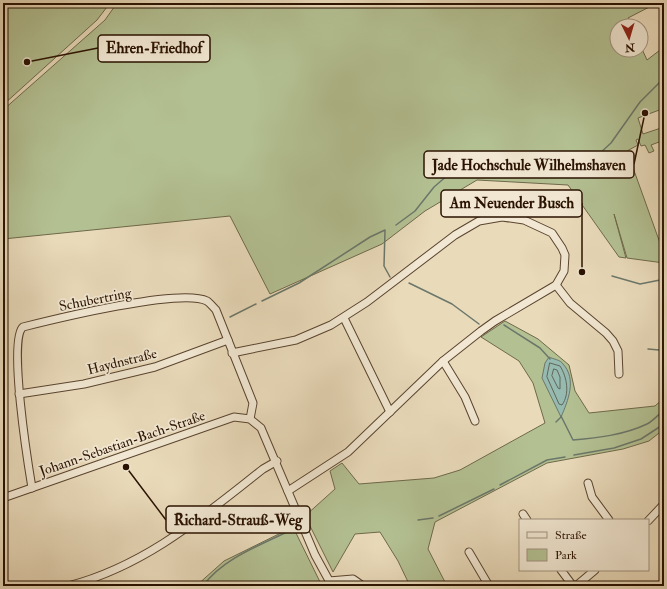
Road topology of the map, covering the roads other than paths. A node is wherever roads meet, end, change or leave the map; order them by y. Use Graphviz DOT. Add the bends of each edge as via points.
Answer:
graph roads {
  1 [pos="556,285"];
  2 [pos="344,318"];
  3 [pos="228,340"];
  4 [pos="232,353"];
  5 [pos="443,361"];
  6 [pos="619,374"];
  7 [pos="19,394"];
  8 [pos="390,412"];
  9 [pos="250,419"];
  10 [pos="474,421"];
  11 [pos="277,461"];
  12 [pos="588,483"];
  13 [pos="32,488"];
  14 [pos="288,491"];
  15 [pos="3,498"];
  16 [pos="664,504"];
  17 [pos="608,519"];
  18 [pos="649,520"];
  19 [pos="469,552"];
  20 [pos="562,571"];
  21 [pos="594,571"];
  22 [pos="330,583"];
  23 [pos="68,586"];
  24 [pos="363,586"];
  25 [pos="489,586"];
  26 [pos="572,586"];
  27 [pos="576,586"];
  1 -- 2 [label="street" via="564,272 564,255 552,233 524,220 490,218 468,226"];
  1 -- 5 [label="street" via="495,320"];
  1 -- 6 [label="street" via="570,303 613,341 618,352"];
  2 -- 4 [label="street" via="296,340"];
  2 -- 8 [label="street"];
  3 -- 4 [label="street, Schubertring"];
  3 -- 7 [label="street, Haydnstraße" via="155,367 84,384"];
  3 -- 7 [label="street, Schubertring" via="216,310 207,301 194,298 142,302 23,327 19,330 16,345"];
  4 -- 9 [label="street, Schubertring" via="253,403"];
  5 -- 8 [label="street"];
  5 -- 10 [label="street" via="464,397"];
  7 -- 13 [label="street, Schubertring"];
  8 -- 14 [label="street" via="348,452"];
  9 -- 11 [label="street" via="261,428"];
  9 -- 13 [label="street, Johann-Sebastian-Bach-Straße" via="234,417"];
  11 -- 14 [label="street"];
  11 -- 23 [label="street" via="158,548 122,567"];
  12 -- 17 [label="street" via="592,497"];
  13 -- 15 [label="street, Johann-Sebastian-Bach-Straße"];
  14 -- 22 [label="street" via="315,555"];
  16 -- 18 [label="street"];
  19 -- 25 [label="street"];
  20 -- 26 [label="street"];
  21 -- 27 [label="street"];
  22 -- 24 [label="street" via="352,579"];
}
